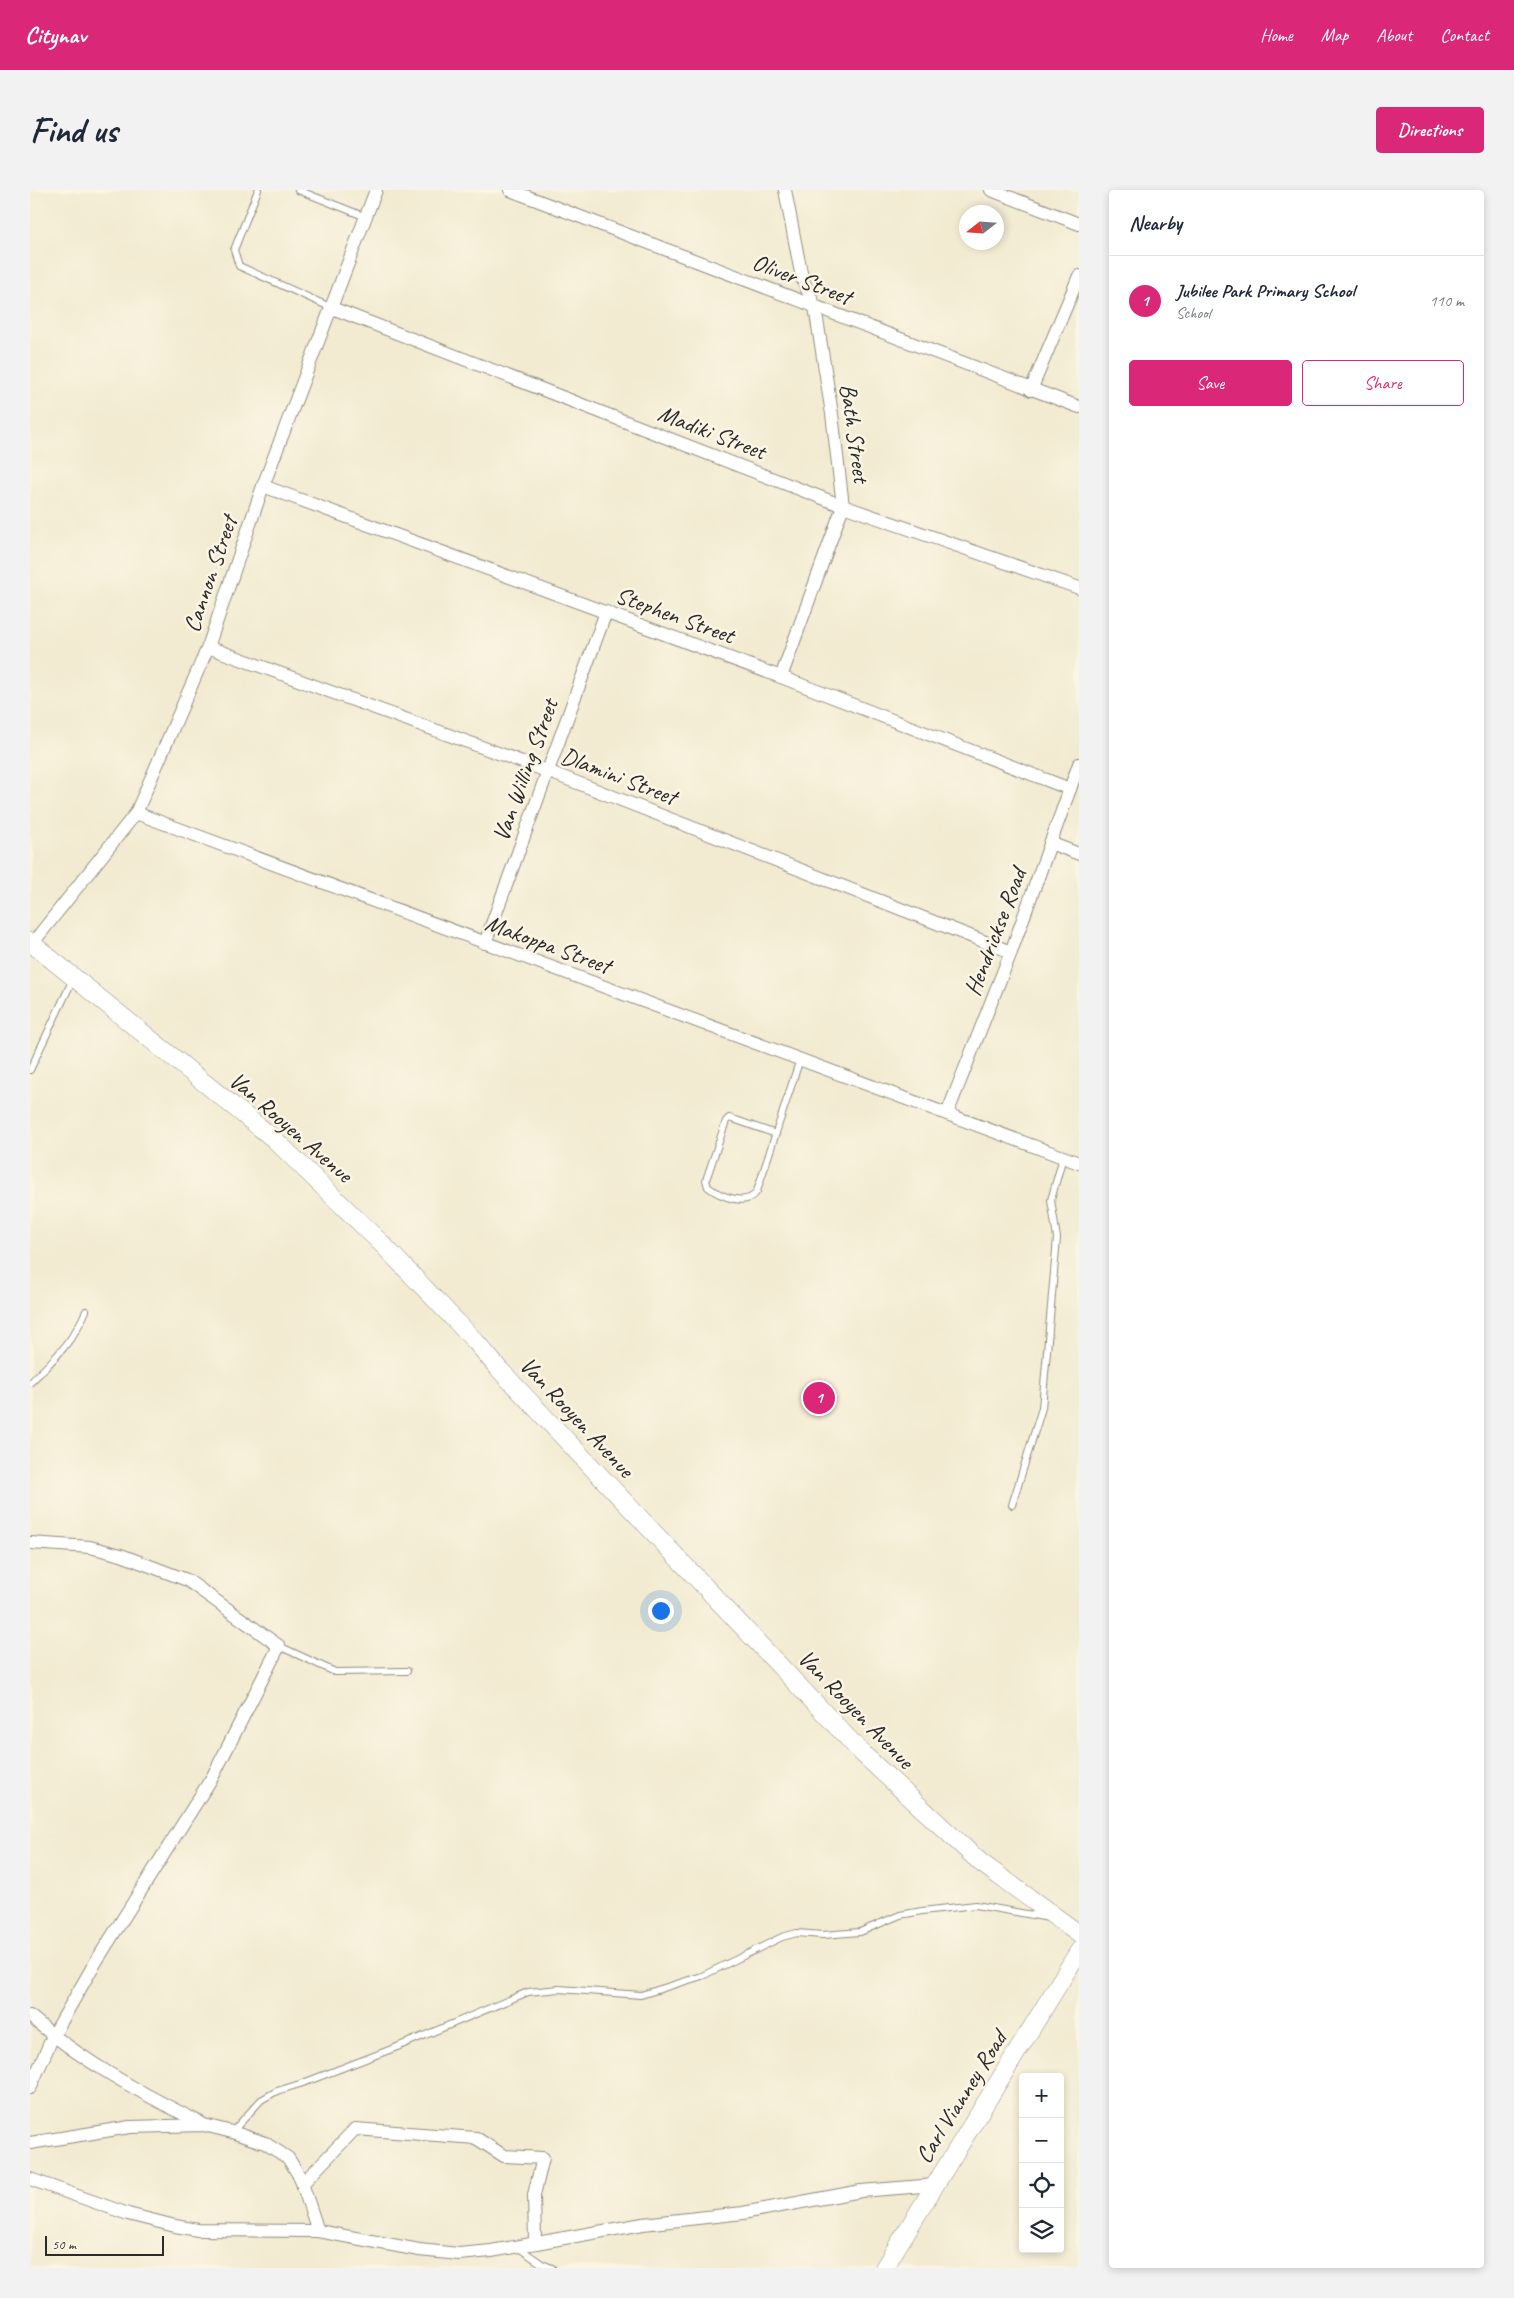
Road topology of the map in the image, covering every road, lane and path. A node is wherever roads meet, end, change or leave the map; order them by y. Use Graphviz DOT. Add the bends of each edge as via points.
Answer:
graph roads {
  1 [pos="258,190"];
  2 [pos="298,190"];
  3 [pos="376,190"];
  4 [pos="510,190"];
  5 [pos="785,190"];
  6 [pos="991,190"];
  7 [pos="366,217"];
  8 [pos="1079,224"];
  9 [pos="1079,276"];
  10 [pos="815,307"];
  11 [pos="332,308"];
  12 [pos="1031,390"];
  13 [pos="1079,407"];
  14 [pos="263,486"];
  15 [pos="843,506"];
  16 [pos="1079,588"];
  17 [pos="606,612"];
  18 [pos="208,648"];
  19 [pos="781,677"];
  20 [pos="1079,764"];
  21 [pos="547,771"];
  22 [pos="1070,789"];
  23 [pos="136,812"];
  24 [pos="1050,843"];
  25 [pos="1079,854"];
  26 [pos="31,943"];
  27 [pos="485,943"];
  28 [pos="1011,952"];
  29 [pos="74,978"];
  30 [pos="800,1059"];
  31 [pos="30,1070"];
  32 [pos="947,1114"];
  33 [pos="776,1134"];
  34 [pos="1063,1157"];
  35 [pos="1079,1163"];
  36 [pos="86,1311"];
  37 [pos="30,1383"];
  38 [pos="1012,1505"];
  39 [pos="30,1543"];
  40 [pos="279,1646"];
  41 [pos="407,1671"];
  42 [pos="1059,1920"];
  43 [pos="1079,1934"];
  44 [pos="1079,1951"];
  45 [pos="30,2016"];
  46 [pos="53,2036"];
  47 [pos="30,2088"];
  48 [pos="204,2125"];
  49 [pos="232,2132"];
  50 [pos="30,2144"];
  51 [pos="30,2179"];
  52 [pos="303,2183"];
  53 [pos="935,2185"];
  54 [pos="318,2231"];
  55 [pos="536,2242"];
  56 [pos="517,2246"];
  57 [pos="552,2268"];
  58 [pos="884,2268"];
  1 -- 11 [label="lane" via="234,250 239,266"];
  2 -- 7 [label="lane"];
  3 -- 7 [label="street, Cannon Street"];
  4 -- 10 [label="street, Oliver Street"];
  5 -- 10 [label="street, Bath Street" via="802,278"];
  6 -- 8 [label="street"];
  7 -- 11 [label="street, Cannon Street"];
  9 -- 12 [label="street"];
  10 -- 12 [label="street, Oliver Street"];
  10 -- 15 [label="street, Bath Street"];
  11 -- 14 [label="street, Cannon Street"];
  11 -- 15 [label="street, Madiki Street"];
  12 -- 13 [label="street, Oliver Street"];
  14 -- 17 [label="street, Stephen Street"];
  14 -- 18 [label="street, Cannon Street"];
  15 -- 16 [label="street, Madiki Street"];
  15 -- 19 [label="street, Bath Street"];
  17 -- 19 [label="street, Stephen Street"];
  17 -- 21 [label="street, Van Willing Street"];
  18 -- 21 [label="street, Dlamini Street"];
  18 -- 23 [label="street, Cannon Street"];
  19 -- 22 [label="street, Stephen Street"];
  20 -- 22 [label="street, Hendrickse Road"];
  21 -- 27 [label="street, Van Willing Street"];
  21 -- 28 [label="street, Dlamini Street"];
  22 -- 24 [label="street, Hendrickse Road"];
  23 -- 26 [label="street, Cannon Street"];
  23 -- 27 [label="street, Makoppa Street"];
  24 -- 25 [label="street"];
  24 -- 28 [label="street, Hendrickse Road"];
  26 -- 29 [label="street, Van Rooyen Avenue"];
  27 -- 30 [label="street, Makoppa Street"];
  28 -- 32 [label="street, Hendrickse Road"];
  29 -- 31 [label="lane"];
  29 -- 42 [label="street, Van Rooyen Avenue" via="274,1139 319,1180 470,1335 498,1369 863,1754 980,1862"];
  30 -- 32 [label="street, Makoppa Street"];
  30 -- 33 [label="lane"];
  32 -- 34 [label="street, Makoppa Street"];
  33 -- 33 [label="lane" via="754,1196 740,1200 708,1187 706,1180 729,1118"];
  34 -- 35 [label="street, Makoppa Street"];
  34 -- 38 [label="lane" via="1051,1200 1057,1238 1042,1408"];
  36 -- 37 [label="lane" via="67,1346"];
  39 -- 40 [label="street" via="90,1547 187,1580"];
  40 -- 41 [label="lane" via="335,1672"];
  40 -- 46 [label="street" via="213,1776"];
  42 -- 43 [label="street, Van Rooyen Avenue"];
  42 -- 49 [label="lane" via="976,1905 922,1911 900,1915 860,1932 797,1933 782,1937 702,1976 641,1995 559,1989 528,1992 304,2084 277,2091 260,2100"];
  44 -- 53 [label="street, Carl Vianney Road"];
  45 -- 46 [label="street"];
  46 -- 47 [label="street"];
  46 -- 48 [label="street" via="132,2087"];
  48 -- 49 [label="street"];
  48 -- 50 [label="street" via="130,2126"];
  49 -- 52 [label="street" via="265,2143 288,2158"];
  51 -- 54 [label="street" via="128,2214 175,2226 198,2230"];
  52 -- 54 [label="street"];
  52 -- 55 [label="street" via="355,2129 476,2138 504,2156 543,2158 534,2195"];
  53 -- 55 [label="street" via="861,2192 752,2212 643,2224"];
  53 -- 58 [label="street, Carl Vianney Road"];
  54 -- 56 [label="street" via="459,2254"];
  55 -- 56 [label="street"];
  56 -- 57 [label="lane"];
}
